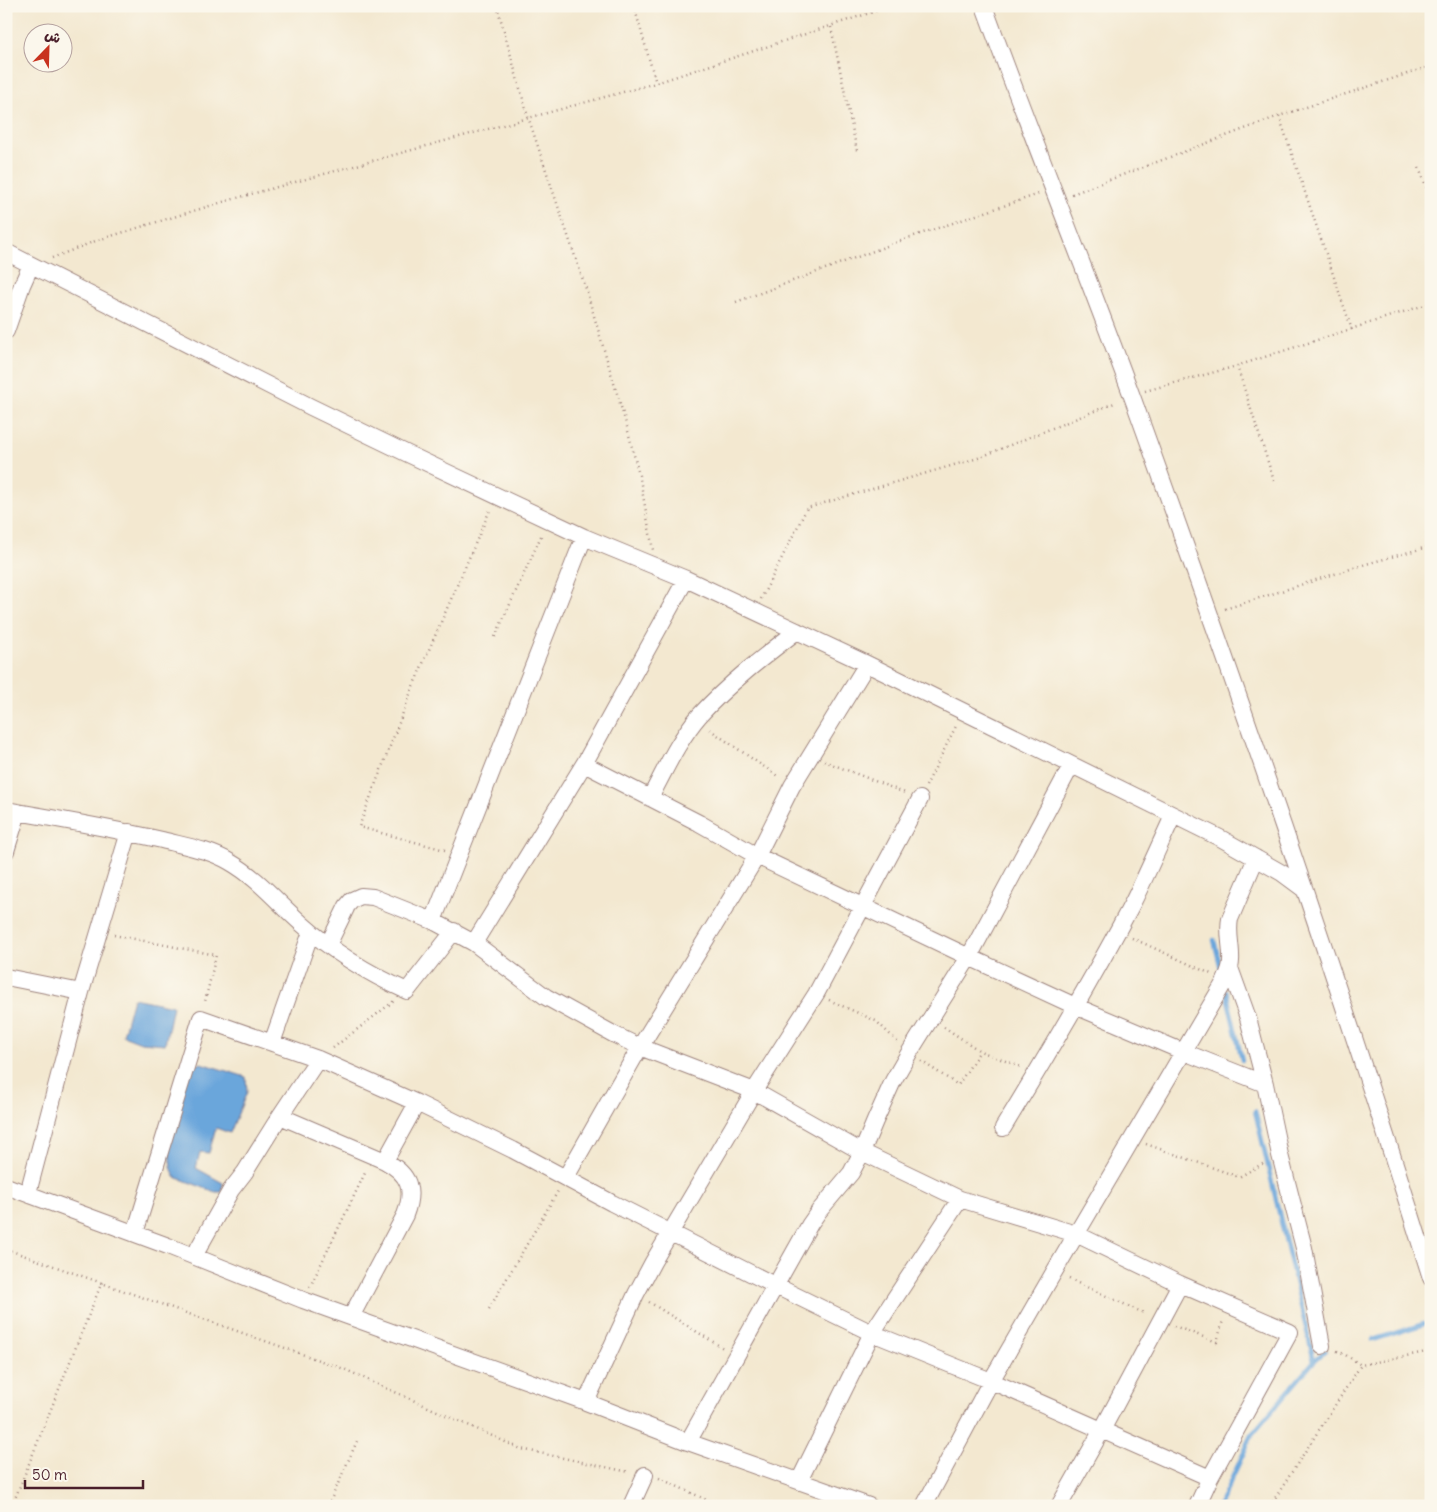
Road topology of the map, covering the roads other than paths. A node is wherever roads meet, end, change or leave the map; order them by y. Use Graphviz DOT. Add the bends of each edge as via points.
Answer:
graph roads {
  1 [pos="984,6"];
  2 [pos="6,252"];
  3 [pos="31,265"];
  4 [pos="6,331"];
  5 [pos="584,536"];
  6 [pos="686,580"];
  7 [pos="797,631"];
  8 [pos="867,664"];
  9 [pos="584,764"];
  10 [pos="1071,766"];
  11 [pos="650,798"];
  12 [pos="920,799"];
  13 [pos="12,811"];
  14 [pos="1173,816"];
  15 [pos="128,832"];
  16 [pos="6,851"];
  17 [pos="757,856"];
  18 [pos="1256,858"];
  19 [pos="1305,890"];
  20 [pos="863,906"];
  21 [pos="434,921"];
  22 [pos="454,931"];
  23 [pos="311,932"];
  24 [pos="474,943"];
  25 [pos="328,945"];
  26 [pos="969,957"];
  27 [pos="1228,974"];
  28 [pos="6,977"];
  29 [pos="81,992"];
  30 [pos="1075,1006"];
  31 [pos="272,1043"];
  32 [pos="640,1047"];
  33 [pos="1184,1052"];
  34 [pos="318,1059"];
  35 [pos="1266,1084"];
  36 [pos="754,1091"];
  37 [pos="417,1103"];
  38 [pos="280,1116"];
  39 [pos="1003,1128"];
  40 [pos="862,1152"];
  41 [pos="379,1158"];
  42 [pos="566,1177"];
  43 [pos="6,1186"];
  44 [pos="28,1193"];
  45 [pos="960,1199"];
  46 [pos="670,1231"];
  47 [pos="135,1233"];
  48 [pos="1076,1234"];
  49 [pos="194,1256"];
  50 [pos="1431,1278"];
  51 [pos="1180,1284"];
  52 [pos="776,1286"];
  53 [pos="351,1317"];
  54 [pos="872,1332"];
  55 [pos="1322,1346"];
  56 [pos="991,1381"];
  57 [pos="586,1402"];
  58 [pos="1102,1430"];
  59 [pos="688,1442"];
  60 [pos="645,1475"];
  61 [pos="1210,1478"];
  62 [pos="799,1481"];
  63 [pos="631,1506"];
  64 [pos="869,1506"];
  65 [pos="924,1506"];
  66 [pos="1059,1506"];
  67 [pos="1197,1506"];
  1 -- 19 [label="street" via="1055,195 1136,394"];
  2 -- 3 [label="street"];
  3 -- 4 [label="street"];
  3 -- 5 [label="street" via="311,408"];
  5 -- 6 [label="street"];
  5 -- 21 [label="street"];
  6 -- 7 [label="street"];
  6 -- 9 [label="street"];
  7 -- 8 [label="street"];
  7 -- 11 [label="street" via="698,717"];
  8 -- 10 [label="street"];
  8 -- 17 [label="street" via="792,786"];
  9 -- 11 [label="street"];
  9 -- 24 [label="street"];
  10 -- 14 [label="street"];
  10 -- 26 [label="street"];
  11 -- 17 [label="street"];
  12 -- 20 [label="street"];
  13 -- 15 [label="street"];
  13 -- 16 [label="street"];
  14 -- 18 [label="street"];
  14 -- 30 [label="street" via="1134,900"];
  15 -- 23 [label="street" via="212,853 230,862"];
  15 -- 29 [label="street"];
  17 -- 20 [label="street"];
  17 -- 32 [label="street"];
  18 -- 19 [label="street"];
  18 -- 27 [label="street" via="1228,927 1231,959"];
  19 -- 50 [label="street"];
  20 -- 26 [label="street"];
  20 -- 36 [label="street" via="816,994"];
  21 -- 22 [label="street"];
  21 -- 25 [label="street" via="373,897 361,896 347,906"];
  22 -- 24 [label="street"];
  22 -- 25 [label="street" via="407,991 368,972"];
  23 -- 25 [label="street"];
  23 -- 31 [label="street"];
  24 -- 32 [label="street" via="546,997"];
  26 -- 30 [label="street"];
  26 -- 40 [label="street" via="909,1053 882,1104"];
  27 -- 33 [label="street"];
  27 -- 35 [label="street" via="1248,1018"];
  28 -- 29 [label="street"];
  29 -- 44 [label="street"];
  30 -- 33 [label="street"];
  30 -- 39 [label="street"];
  31 -- 34 [label="street"];
  31 -- 47 [label="street" via="201,1018"];
  32 -- 36 [label="street"];
  32 -- 42 [label="street"];
  33 -- 35 [label="street"];
  33 -- 48 [label="street"];
  34 -- 37 [label="street"];
  34 -- 38 [label="street"];
  35 -- 55 [label="street" via="1304,1248"];
  36 -- 40 [label="street"];
  36 -- 46 [label="street"];
  37 -- 41 [label="street"];
  37 -- 42 [label="street"];
  38 -- 41 [label="street"];
  38 -- 49 [label="street" via="227,1197"];
  40 -- 45 [label="street"];
  40 -- 52 [label="street" via="851,1173 814,1218"];
  41 -- 53 [label="street" via="398,1168 405,1176 410,1202"];
  42 -- 46 [label="street"];
  43 -- 44 [label="street"];
  44 -- 47 [label="street"];
  45 -- 48 [label="street"];
  45 -- 54 [label="street"];
  46 -- 52 [label="street"];
  46 -- 57 [label="street" via="636,1294"];
  47 -- 49 [label="street"];
  48 -- 51 [label="street"];
  48 -- 56 [label="street"];
  49 -- 53 [label="street"];
  51 -- 58 [label="street"];
  51 -- 61 [label="street" via="1290,1332"];
  52 -- 54 [label="street"];
  52 -- 59 [label="street"];
  53 -- 57 [label="street"];
  54 -- 56 [label="street"];
  54 -- 62 [label="street"];
  56 -- 58 [label="street"];
  56 -- 65 [label="street"];
  57 -- 59 [label="street"];
  58 -- 61 [label="street"];
  58 -- 66 [label="street"];
  59 -- 62 [label="street"];
  60 -- 63 [label="street"];
  61 -- 67 [label="street"];
  62 -- 64 [label="street"];
}
